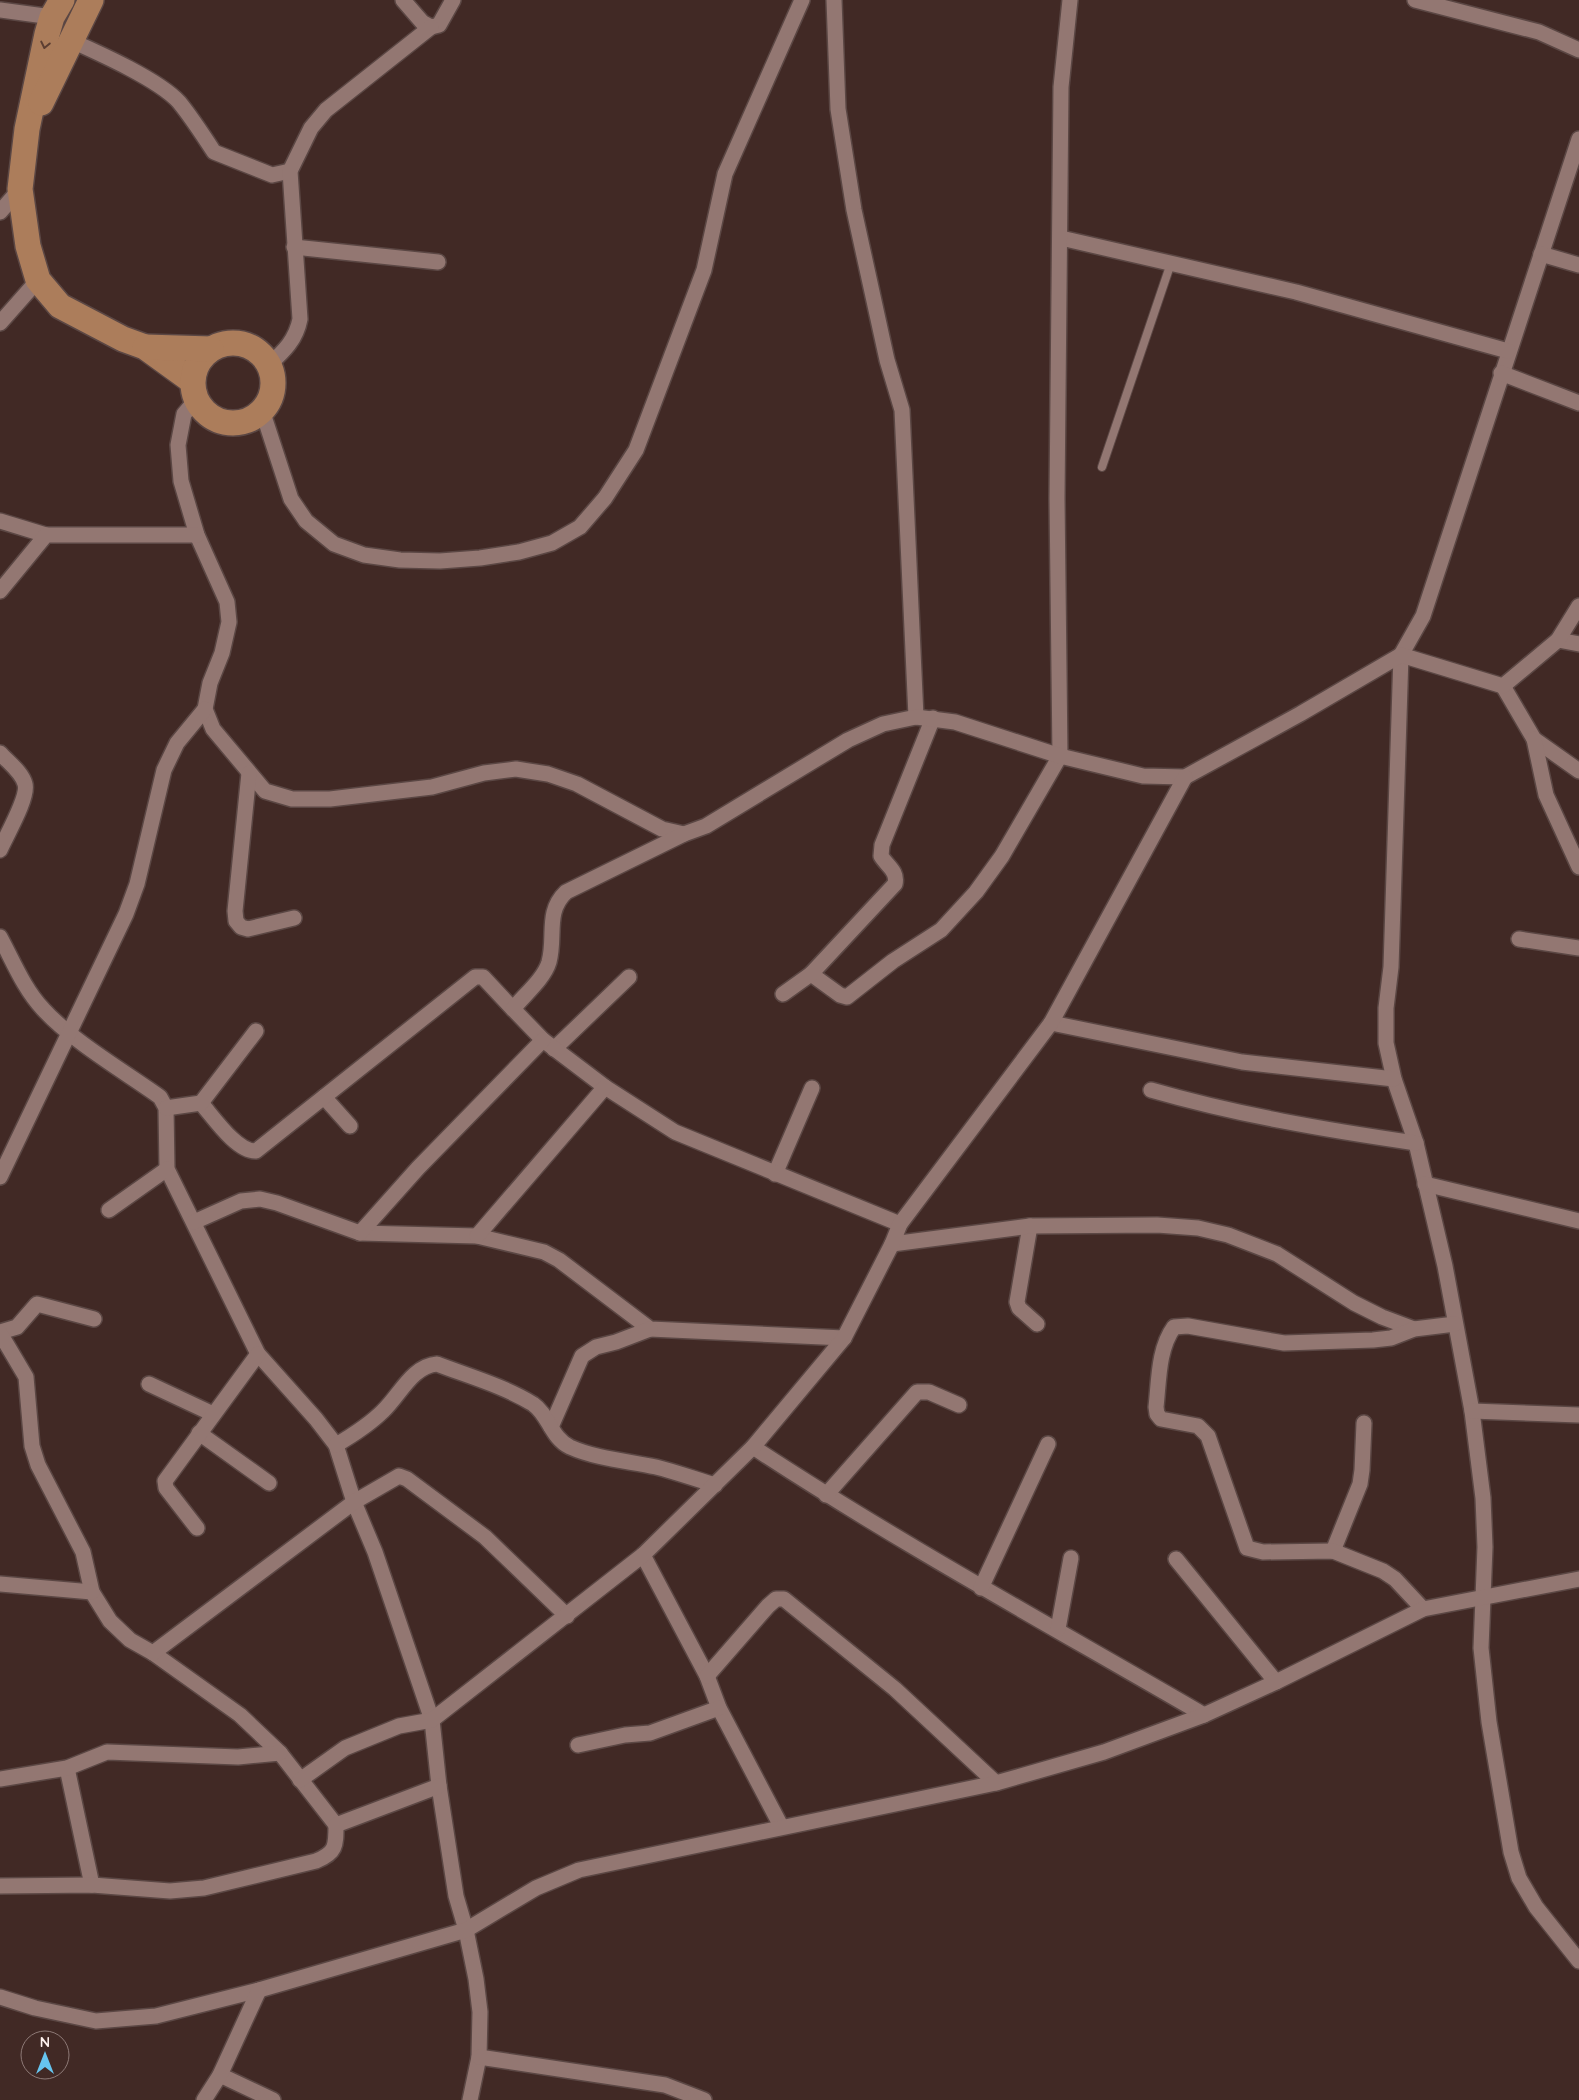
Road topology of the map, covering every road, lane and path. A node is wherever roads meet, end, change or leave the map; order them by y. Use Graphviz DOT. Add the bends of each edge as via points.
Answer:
graph roads {
  1 [pos="91,0"];
  2 [pos="403,0"];
  3 [pos="452,0"];
  4 [pos="802,0"];
  5 [pos="834,0"];
  6 [pos="1070,0"];
  7 [pos="1415,0"];
  8 [pos="57,8"];
  9 [pos="0,10"];
  10 [pos="431,27"];
  11 [pos="72,41"];
  12 [pos="1579,50"];
  13 [pos="27,129"];
  14 [pos="1579,139"];
  15 [pos="290,171"];
  16 [pos="20,189"];
  17 [pos="0,212"];
  18 [pos="1061,238"];
  19 [pos="294,246"];
  20 [pos="1541,254"];
  21 [pos="438,262"];
  22 [pos="1171,263"];
  23 [pos="1579,265"];
  24 [pos="38,280"];
  25 [pos="0,323"];
  26 [pos="145,347"];
  27 [pos="211,349"];
  28 [pos="1508,350"];
  29 [pos="269,366"];
  30 [pos="1501,373"];
  31 [pos="194,390"];
  32 [pos="1579,402"];
  33 [pos="262,410"];
  34 [pos="1102,467"];
  35 [pos="0,521"];
  36 [pos="46,535"];
  37 [pos="197,535"];
  38 [pos="0,592"];
  39 [pos="1579,606"];
  40 [pos="1558,640"];
  41 [pos="1579,644"];
  42 [pos="1401,655"];
  43 [pos="1503,686"];
  44 [pos="205,709"];
  45 [pos="916,717"];
  46 [pos="933,718"];
  47 [pos="1534,739"];
  48 [pos="0,753"];
  49 [pos="1060,756"];
  50 [pos="1579,770"];
  51 [pos="249,772"];
  52 [pos="1185,777"];
  53 [pos="684,834"];
  54 [pos="0,850"];
  55 [pos="1579,867"];
  56 [pos="294,918"];
  57 [pos="0,937"];
  58 [pos="1519,939"];
  59 [pos="1579,948"];
  60 [pos="811,974"];
  61 [pos="629,976"];
  62 [pos="783,994"];
  63 [pos="513,1009"];
  64 [pos="1051,1023"];
  65 [pos="256,1031"];
  66 [pos="69,1032"];
  67 [pos="548,1045"];
  68 [pos="1394,1079"];
  69 [pos="605,1087"];
  70 [pos="812,1088"];
  71 [pos="1151,1090"];
  72 [pos="324,1097"];
  73 [pos="201,1103"];
  74 [pos="166,1108"];
  75 [pos="350,1126"];
  76 [pos="1416,1143"];
  77 [pos="167,1169"];
  78 [pos="775,1174"];
  79 [pos="0,1177"];
  80 [pos="1425,1184"];
  81 [pos="110,1210"];
  82 [pos="1579,1221"];
  83 [pos="194,1222"];
  84 [pos="900,1224"];
  85 [pos="1030,1226"];
  86 [pos="360,1233"];
  87 [pos="477,1236"];
  88 [pos="892,1244"];
  89 [pos="94,1319"];
  90 [pos="1037,1324"];
  91 [pos="1456,1324"];
  92 [pos="650,1329"];
  93 [pos="1414,1329"];
  94 [pos="0,1332"];
  95 [pos="844,1338"];
  96 [pos="258,1354"];
  97 [pos="149,1384"];
  98 [pos="959,1405"];
  99 [pos="1472,1411"];
  100 [pos="214,1414"];
  101 [pos="1579,1415"];
  102 [pos="1364,1423"];
  103 [pos="551,1427"];
  104 [pos="199,1433"];
  105 [pos="1048,1444"];
  106 [pos="336,1445"];
  107 [pos="753,1447"];
  108 [pos="268,1483"];
  109 [pos="715,1485"];
  110 [pos="826,1495"];
  111 [pos="354,1502"];
  112 [pos="197,1528"];
  113 [pos="1333,1551"];
  114 [pos="644,1555"];
  115 [pos="1071,1558"];
  116 [pos="1176,1559"];
  117 [pos="1579,1579"];
  118 [pos="0,1584"];
  119 [pos="981,1588"];
  120 [pos="92,1592"];
  121 [pos="1482,1599"];
  122 [pos="1423,1609"];
  123 [pos="567,1616"];
  124 [pos="1058,1630"];
  125 [pos="153,1653"];
  126 [pos="707,1676"];
  127 [pos="1276,1682"];
  128 [pos="719,1708"];
  129 [pos="1204,1715"];
  130 [pos="432,1720"];
  131 [pos="578,1745"];
  132 [pos="280,1753"];
  133 [pos="67,1768"];
  134 [pos="0,1779"];
  135 [pos="300,1780"];
  136 [pos="996,1783"];
  137 [pos="439,1786"];
  138 [pos="336,1826"];
  139 [pos="781,1826"];
  140 [pos="92,1885"];
  141 [pos="0,1886"];
  142 [pos="466,1930"];
  143 [pos="1579,1960"];
  144 [pos="259,1990"];
  145 [pos="0,1997"];
  146 [pos="479,2057"];
  147 [pos="220,2075"];
  148 [pos="204,2100"];
  149 [pos="273,2100"];
  150 [pos="470,2100"];
  151 [pos="704,2100"];
  1 -- 11 [label="main road"];
  2 -- 10 [label="street" via="422,22"];
  3 -- 10 [label="street" via="439,25"];
  4 -- 33 [label="street" via="725,174 704,270 636,450 606,498 580,527 552,543 480,558 408,560 364,555 334,544 306,521 291,500"];
  5 -- 45 [label="street" via="838,109 854,210 887,360 902,410"];
  6 -- 18 [label="street" via="1061,87"];
  7 -- 12 [label="street" via="1539,32"];
  8 -- 9 [label="street"];
  8 -- 13 [label="main road, one-way"];
  10 -- 15 [label="street" via="321,115"];
  11 -- 13 [label="main road"];
  11 -- 15 [label="street" via="169,93 206,137 214,152 272,175"];
  13 -- 16 [label="main road"];
  14 -- 20 [label="street"];
  15 -- 19 [label="street"];
  16 -- 17 [label="street"];
  16 -- 24 [label="main road" via="28,246"];
  18 -- 22 [label="street"];
  18 -- 49 [label="street" via="1057,498"];
  19 -- 21 [label="street"];
  19 -- 29 [label="street" via="300,319 298,332"];
  20 -- 23 [label="street"];
  20 -- 28 [label="street"];
  22 -- 28 [label="street" via="1296,292"];
  22 -- 34 [label="lane"];
  24 -- 25 [label="street"];
  24 -- 26 [label="main road" via="60,306 123,340"];
  26 -- 27 [label="main road"];
  26 -- 31 [label="main road"];
  27 -- 29 [label="main road" via="230,342 239,343 257,351"];
  27 -- 31 [label="main road" via="198,362"];
  28 -- 30 [label="street"];
  29 -- 33 [label="main road" via="273,384 268,403"];
  30 -- 32 [label="street"];
  30 -- 42 [label="street" via="1423,616"];
  31 -- 33 [label="main road" via="208,415 226,422 245,421"];
  31 -- 37 [label="street" via="184,414 178,445 181,481"];
  35 -- 36 [label="street"];
  36 -- 37 [label="street"];
  36 -- 38 [label="street"];
  37 -- 44 [label="street" via="227,602 229,622"];
  39 -- 40 [label="street"];
  40 -- 41 [label="street"];
  40 -- 43 [label="street"];
  42 -- 43 [label="street"];
  42 -- 52 [label="street"];
  42 -- 68 [label="street" via="1391,967 1386,1008 1386,1043"];
  43 -- 47 [label="street"];
  44 -- 51 [label="street" via="213,729"];
  44 -- 66 [label="street" via="177,743 164,770 132,899"];
  45 -- 46 [label="street"];
  45 -- 53 [label="street" via="883,724 848,740 706,826"];
  46 -- 49 [label="street"];
  46 -- 60 [label="street" via="882,845 881,856 894,872 895,884"];
  47 -- 50 [label="street"];
  47 -- 55 [label="street" via="1546,795"];
  48 -- 54 [label="street" via="26,784 23,799"];
  49 -- 52 [label="street" via="1142,776"];
  49 -- 60 [label="street" via="1002,856 976,892 941,930 847,997 840,996"];
  51 -- 53 [label="street" via="265,791 292,799 330,800 432,787 484,773 516,769 548,774 577,784 662,829"];
  51 -- 56 [label="street" via="236,921 248,929"];
  52 -- 64 [label="street"];
  53 -- 63 [label="street" via="566,892 556,900 549,962"];
  57 -- 66 [label="street" via="28,990 44,1010"];
  58 -- 59 [label="street"];
  60 -- 62 [label="street"];
  61 -- 67 [label="street"];
  63 -- 67 [label="street"];
  63 -- 72 [label="street" via="483,977 475,978"];
  64 -- 68 [label="street" via="1242,1062"];
  64 -- 84 [label="street"];
  65 -- 73 [label="street"];
  66 -- 74 [label="street" via="160,1097"];
  66 -- 79 [label="street"];
  67 -- 69 [label="street"];
  67 -- 86 [label="street" via="418,1168"];
  68 -- 76 [label="street"];
  69 -- 78 [label="street" via="675,1132"];
  69 -- 87 [label="street"];
  70 -- 78 [label="street"];
  71 -- 76 [label="street" via="1211,1107 1314,1128"];
  72 -- 73 [label="street" via="256,1151 248,1151 239,1145"];
  72 -- 75 [label="street"];
  73 -- 74 [label="street"];
  74 -- 77 [label="street"];
  76 -- 80 [label="street"];
  77 -- 81 [label="street"];
  77 -- 83 [label="street"];
  78 -- 84 [label="street"];
  80 -- 82 [label="street"];
  80 -- 91 [label="street"];
  83 -- 86 [label="street" via="241,1201 260,1199"];
  83 -- 96 [label="street"];
  84 -- 88 [label="street"];
  85 -- 88 [label="street"];
  85 -- 90 [label="street" via="1017,1302 1019,1308"];
  85 -- 93 [label="street" via="1157,1224 1228,1235 1277,1254 1354,1302"];
  86 -- 87 [label="street"];
  87 -- 92 [label="street" via="544,1252 559,1260"];
  88 -- 95 [label="street"];
  89 -- 94 [label="street" via="37,1304 17,1327"];
  91 -- 93 [label="street"];
  91 -- 99 [label="street"];
  92 -- 95 [label="street"];
  92 -- 103 [label="street" via="596,1346 582,1356"];
  93 -- 113 [label="street" via="1391,1338 1373,1340 1284,1343 1188,1326 1174,1327 1169,1334 1161,1359 1157,1414 1161,1419 1198,1426 1208,1436 1248,1548 1263,1552"];
  94 -- 120 [label="street" via="26,1376 32,1446 38,1465 83,1552"];
  95 -- 107 [label="street"];
  96 -- 100 [label="street"];
  96 -- 106 [label="street"];
  97 -- 100 [label="street"];
  98 -- 110 [label="street" via="929,1392 917,1392"];
  99 -- 101 [label="street"];
  99 -- 121 [label="street" via="1483,1498"];
  100 -- 104 [label="street"];
  102 -- 113 [label="street" via="1360,1484"];
  103 -- 106 [label="street" via="533,1404 437,1364 419,1370 384,1410"];
  103 -- 109 [label="street" via="569,1446"];
  104 -- 108 [label="street"];
  104 -- 112 [label="street" via="165,1481 166,1488"];
  105 -- 119 [label="street"];
  106 -- 111 [label="street"];
  107 -- 109 [label="street"];
  107 -- 110 [label="street"];
  109 -- 114 [label="street"];
  110 -- 119 [label="street"];
  111 -- 123 [label="street" via="392,1479 399,1476 407,1479 485,1537"];
  111 -- 125 [label="street"];
  111 -- 130 [label="street" via="375,1552"];
  113 -- 122 [label="street" via="1383,1571"];
  114 -- 123 [label="street"];
  114 -- 126 [label="street"];
  115 -- 124 [label="street"];
  116 -- 127 [label="street"];
  117 -- 121 [label="street"];
  118 -- 120 [label="street"];
  119 -- 124 [label="street"];
  120 -- 125 [label="street" via="110,1621 130,1640"];
  121 -- 122 [label="street"];
  121 -- 143 [label="street" via="1481,1648 1489,1722 1511,1852 1519,1878 1536,1906"];
  122 -- 127 [label="street"];
  123 -- 130 [label="street"];
  124 -- 129 [label="street"];
  125 -- 132 [label="street" via="240,1715"];
  126 -- 128 [label="street"];
  126 -- 136 [label="street" via="768,1606 784,1598 895,1689"];
  127 -- 129 [label="street"];
  128 -- 131 [label="street" via="650,1732"];
  128 -- 139 [label="street"];
  129 -- 136 [label="street" via="1104,1752"];
  130 -- 135 [label="street" via="399,1726 354,1744"];
  130 -- 137 [label="street"];
  132 -- 133 [label="street" via="238,1757 107,1752"];
  132 -- 135 [label="street"];
  133 -- 134 [label="street"];
  133 -- 140 [label="street"];
  135 -- 138 [label="street"];
  136 -- 139 [label="street"];
  137 -- 138 [label="street"];
  137 -- 142 [label="street" via="456,1896"];
  138 -- 140 [label="street" via="336,1844 328,1856 316,1861 204,1888 170,1891"];
  139 -- 142 [label="street" via="579,1870 536,1888"];
  140 -- 141 [label="street"];
  142 -- 144 [label="street"];
  142 -- 146 [label="street" via="480,2012"];
  144 -- 145 [label="street" via="156,2016 96,2021"];
  144 -- 147 [label="street"];
  146 -- 150 [label="street"];
  146 -- 151 [label="street" via="665,2085"];
  147 -- 148 [label="street"];
  147 -- 149 [label="street"];
}
